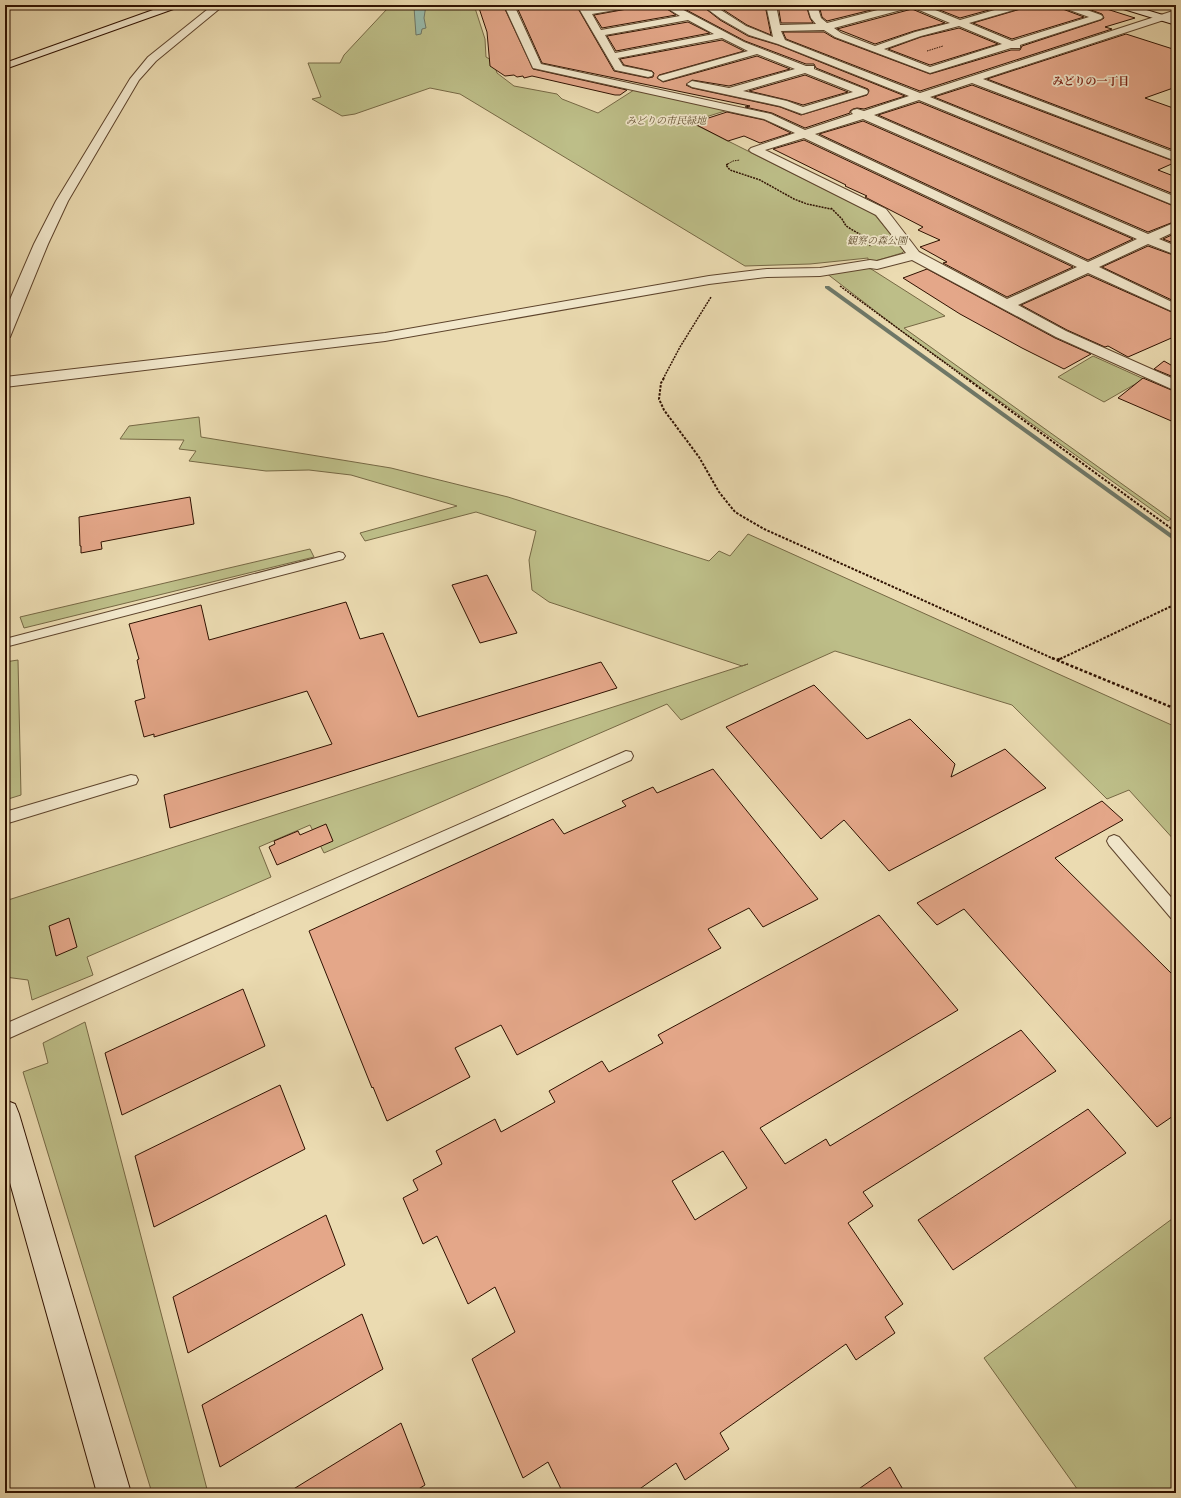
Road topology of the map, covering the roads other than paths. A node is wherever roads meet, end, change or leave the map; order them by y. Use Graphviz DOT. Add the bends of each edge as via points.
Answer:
graph roads {
  1 [pos="176,5"];
  2 [pos="219,5"];
  3 [pos="510,5"];
  4 [pos="627,5"];
  5 [pos="667,5"];
  6 [pos="707,5"];
  7 [pos="771,5"];
  8 [pos="812,5"];
  9 [pos="908,5"];
  10 [pos="915,5"];
  11 [pos="1020,5"];
  12 [pos="1064,5"];
  13 [pos="1120,5"];
  14 [pos="866,6"];
  15 [pos="584,9"];
  16 [pos="882,12"];
  17 [pos="1176,13"];
  18 [pos="689,17"];
  19 [pos="1159,17"];
  20 [pos="1176,22"];
  21 [pos="959,23"];
  22 [pos="825,26"];
  23 [pos="775,28"];
  24 [pos="600,33"];
  25 [pos="723,35"];
  26 [pos="781,42"];
  27 [pos="1011,45"];
  28 [pos="875,48"];
  29 [pos="757,51"];
  30 [pos="613,56"];
  31 [pos="1041,56"];
  32 [pos="831,62"];
  33 [pos="5,66"];
  34 [pos="805,69"];
  35 [pos="663,78"];
  36 [pos="972,79"];
  37 [pos="731,92"];
  38 [pos="919,96"];
  39 [pos="834,101"];
  40 [pos="863,115"];
  41 [pos="805,134"];
  42 [pos="1176,157"];
  43 [pos="1176,202"];
  44 [pos="1176,226"];
  45 [pos="1149,240"];
  46 [pos="1176,252"];
  47 [pos="914,255"];
  48 [pos="1089,267"];
  49 [pos="1006,305"];
  50 [pos="1176,309"];
  51 [pos="5,334"];
  52 [pos="5,382"];
  53 [pos="1176,386"];
  54 [pos="339,556"];
  55 [pos="5,643"];
  56 [pos="626,756"];
  57 [pos="131,780"];
  58 [pos="5,818"];
  59 [pos="1114,841"];
  60 [pos="1176,913"];
  61 [pos="5,1032"];
  62 [pos="5,1114"];
  63 [pos="114,1493"];
  1 -- 33 [label="street"];
  2 -- 51 [label="street" via="152,59 135,79 62,201 41,244"];
  3 -- 41 [label="street" via="537,66 767,116"];
  4 -- 15 [label="street"];
  5 -- 18 [label="street"];
  6 -- 26 [label="street" via="742,27"];
  7 -- 23 [label="street"];
  8 -- 22 [label="street" via="816,18"];
  9 -- 16 [label="street"];
  10 -- 21 [label="street"];
  11 -- 21 [label="street"];
  12 -- 27 [label="street" via="1098,17"];
  13 -- 19 [label="street"];
  14 -- 16 [label="street"];
  15 -- 24 [label="street"];
  16 -- 22 [label="street"];
  17 -- 19 [label="street"];
  18 -- 24 [label="street"];
  18 -- 25 [label="street"];
  19 -- 20 [label="street"];
  19 -- 31 [label="street"];
  21 -- 27 [label="street"];
  21 -- 28 [label="street"];
  22 -- 23 [label="street"];
  22 -- 28 [label="street" via="838,35"];
  23 -- 26 [label="street"];
  24 -- 30 [label="street"];
  25 -- 29 [label="street"];
  25 -- 30 [label="street"];
  26 -- 32 [label="street"];
  27 -- 28 [label="street" via="930,70"];
  27 -- 31 [label="street"];
  29 -- 34 [label="street"];
  29 -- 35 [label="street"];
  30 -- 35 [label="street" via="620,68"];
  31 -- 36 [label="street"];
  32 -- 34 [label="street"];
  32 -- 38 [label="street"];
  34 -- 37 [label="street"];
  34 -- 39 [label="street" via="863,92"];
  35 -- 37 [label="street"];
  36 -- 38 [label="street"];
  36 -- 42 [label="street"];
  37 -- 39 [label="street" via="783,103 802,111"];
  38 -- 40 [label="street"];
  38 -- 43 [label="street"];
  39 -- 40 [label="street"];
  40 -- 41 [label="street"];
  40 -- 45 [label="street"];
  41 -- 47 [label="street" via="755,150 881,212"];
  41 -- 48 [label="street"];
  44 -- 45 [label="street"];
  45 -- 46 [label="street"];
  45 -- 48 [label="street"];
  47 -- 49 [label="street"];
  47 -- 52 [label="street" via="877,265 820,272 766,273 709,280 384,337"];
  48 -- 49 [label="street"];
  48 -- 50 [label="street"];
  49 -- 53 [label="street" via="1061,334"];
  54 -- 55 [label="lane"];
  56 -- 61 [label="lane"];
  57 -- 58 [label="lane"];
  59 -- 60 [label="lane"];
  62 -- 63 [label="street"];
}
